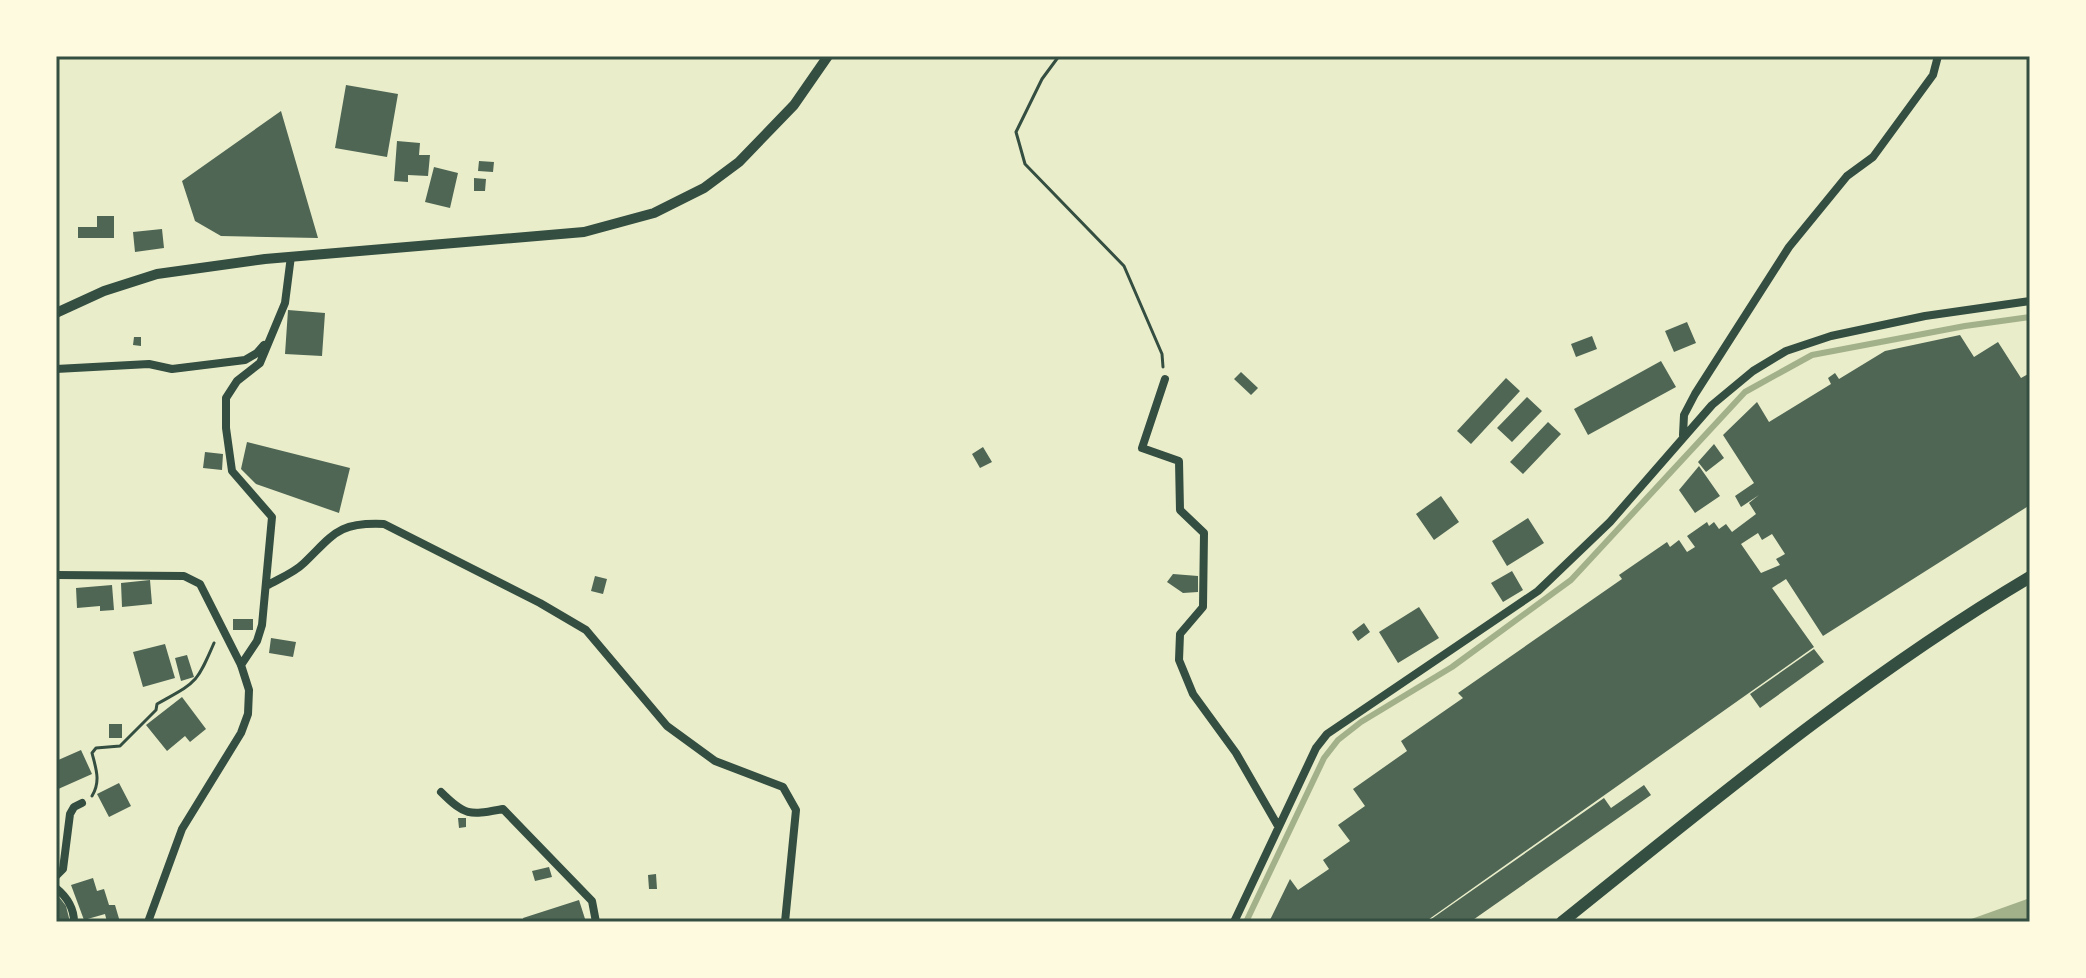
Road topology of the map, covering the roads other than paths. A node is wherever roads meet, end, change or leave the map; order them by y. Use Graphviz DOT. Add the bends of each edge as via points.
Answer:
graph roads {
  1 [pos="828,56"];
  2 [pos="1938,56"];
  3 [pos="291,256"];
  4 [pos="2030,301"];
  5 [pos="56,313"];
  6 [pos="270,336"];
  7 [pos="56,369"];
  8 [pos="1165,379"];
  9 [pos="1683,435"];
  10 [pos="56,575"];
  11 [pos="2030,577"];
  12 [pos="266,586"];
  13 [pos="238,661"];
  14 [pos="441,792"];
  15 [pos="82,803"];
  16 [pos="1278,826"];
  17 [pos="56,876"];
  18 [pos="56,888"];
  19 [pos="74,922"];
  20 [pos="148,922"];
  21 [pos="596,922"];
  22 [pos="785,922"];
  23 [pos="1234,922"];
  24 [pos="1562,922"];
  1 -- 3 [label="street" via="794,105 739,162 704,188 654,213 584,232"];
  2 -- 9 [label="street" via="1933,75 1873,157 1847,176 1789,247 1695,394 1684,415"];
  3 -- 5 [label="street" via="157,274"];
  3 -- 6 [label="street" via="285,303"];
  4 -- 9 [label="street" via="1925,316 1786,351 1722,396"];
  6 -- 7 [label="street" via="245,360 172,369 149,364"];
  6 -- 12 [label="street" via="260,363 226,398 232,471 272,517"];
  8 -- 16 [label="street" via="1142,448 1179,461 1180,510 1204,533 1203,607 1180,634 1179,660 1193,694 1236,753"];
  9 -- 16 [label="street" via="1610,522 1538,591 1327,734"];
  10 -- 13 [label="street" via="184,576 200,584"];
  11 -- 24 [label="main road" via="1963,616 1739,779"];
  12 -- 13 [label="street" via="260,633"];
  12 -- 22 [label="street" via="302,566 323,542 356,523 384,524 586,630 667,726 715,761 783,787 796,810"];
  13 -- 20 [label="street" via="249,690 248,714 182,829"];
  14 -- 21 [label="street" via="460,811 503,809 592,901"];
  15 -- 17 [label="street" via="70,814 63,869"];
  16 -- 23 [label="street"];
  18 -- 19 [label="street" via="74,912"];
}
